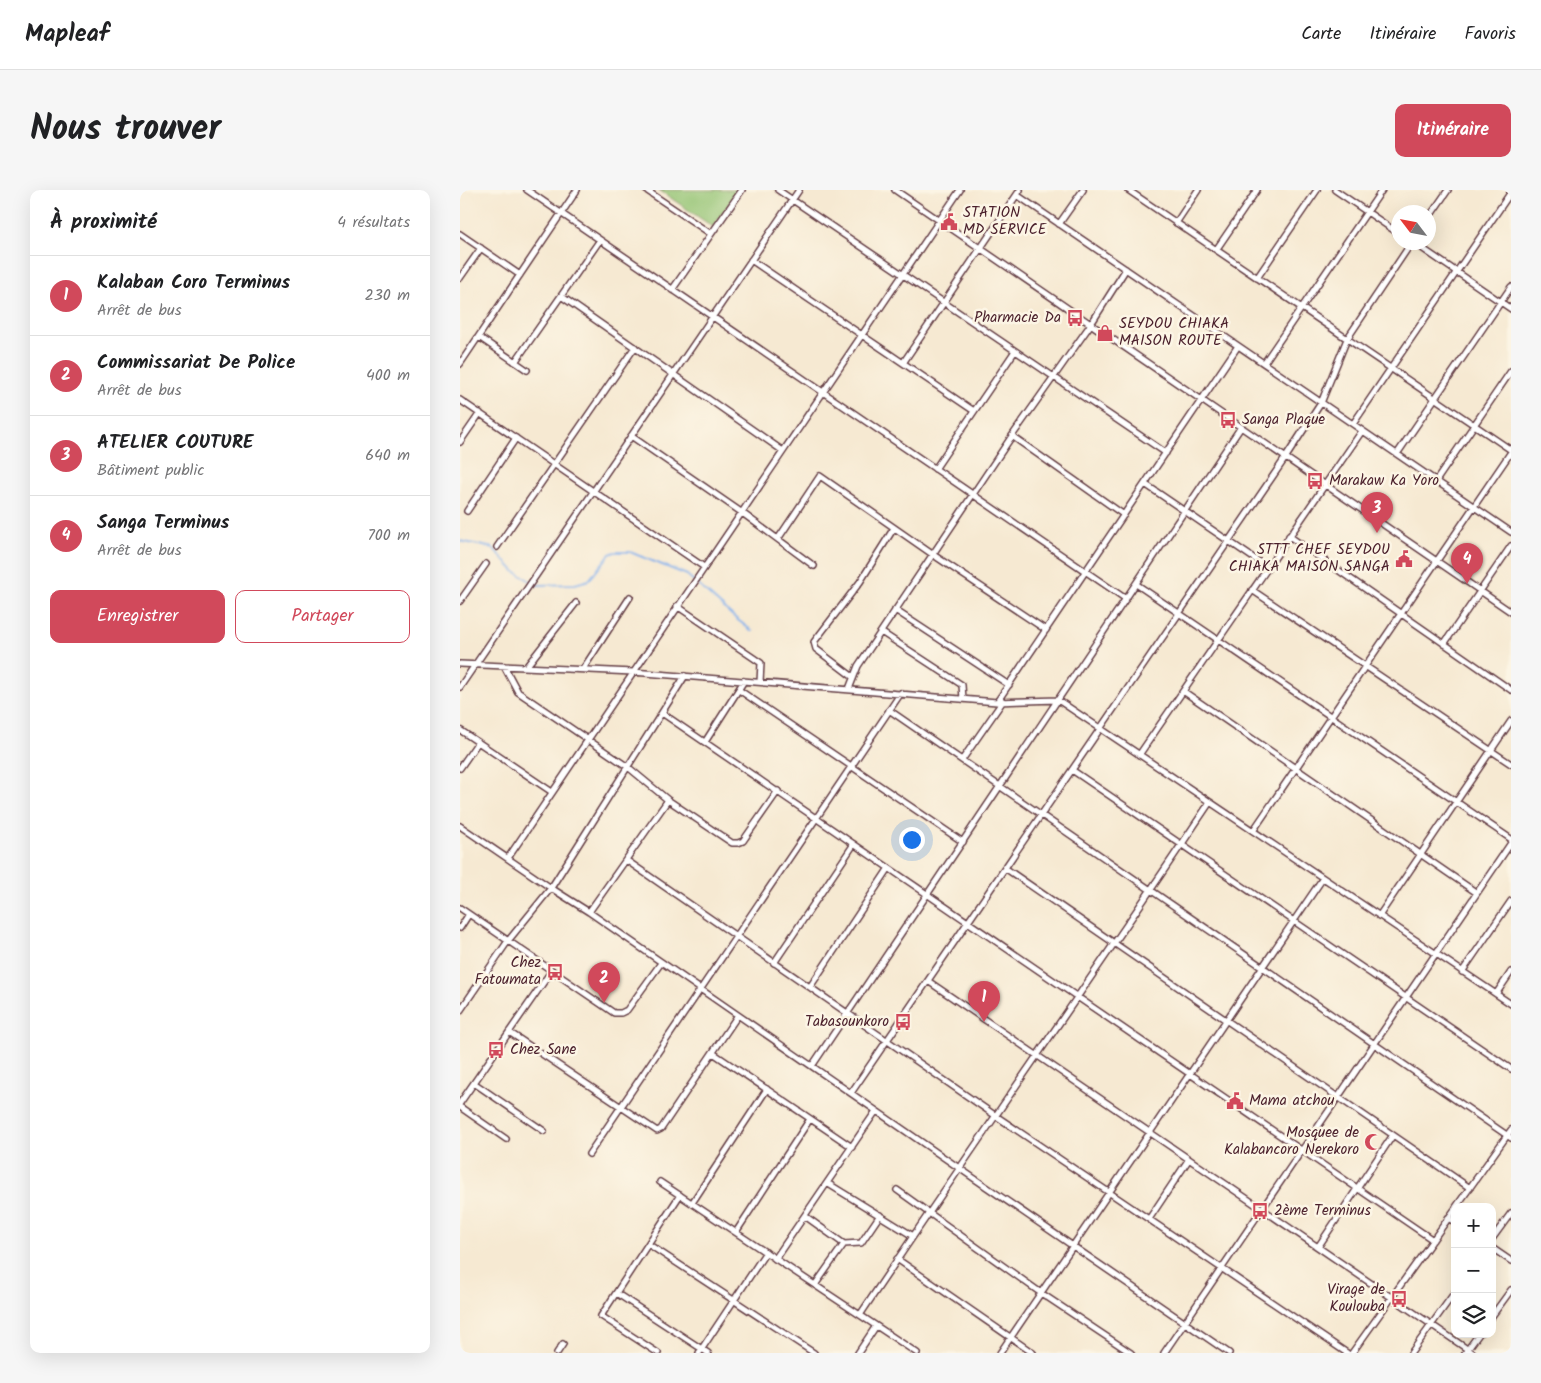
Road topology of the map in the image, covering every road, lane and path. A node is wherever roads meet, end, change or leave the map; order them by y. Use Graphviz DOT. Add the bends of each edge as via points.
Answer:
graph roads {
  1 [pos="527,190"];
  2 [pos="577,190"];
  3 [pos="646,190"];
  4 [pos="742,190"];
  5 [pos="778,190"];
  6 [pos="799,190"];
  7 [pos="895,190"];
  8 [pos="960,190"];
  9 [pos="1083,190"];
  10 [pos="1128,190"];
  11 [pos="1198,190"];
  12 [pos="1257,190"];
  13 [pos="1317,190"];
  14 [pos="1335,190"];
  15 [pos="1382,190"];
  16 [pos="1448,190"];
  17 [pos="904,192"];
  18 [pos="1018,192"];
  19 [pos="1137,192"];
  20 [pos="1511,192"];
  21 [pos="792,200"];
  22 [pos="1436,207"];
  23 [pos="1367,212"];
  24 [pos="561,214"];
  25 [pos="940,220"];
  26 [pos="1176,223"];
  27 [pos="1059,224"];
  28 [pos="1391,228"];
  29 [pos="460,234"];
  30 [pos="711,234"];
  31 [pos="600,240"];
  32 [pos="481,248"];
  33 [pos="980,248"];
  34 [pos="1216,250"];
  35 [pos="1408,250"];
  36 [pos="1425,250"];
  37 [pos="751,260"];
  38 [pos="1126,269"];
  39 [pos="1457,272"];
  40 [pos="903,274"];
  41 [pos="520,276"];
  42 [pos="460,278"];
  43 [pos="1257,278"];
  44 [pos="1511,287"];
  45 [pos="672,290"];
  46 [pos="561,296"];
  47 [pos="944,302"];
  48 [pos="1501,302"];
  49 [pos="1302,308"];
  50 [pos="1511,309"];
  51 [pos="712,317"];
  52 [pos="1090,324"];
  53 [pos="862,335"];
  54 [pos="479,337"];
  55 [pos="1347,339"];
  56 [pos="1238,346"];
  57 [pos="635,347"];
  58 [pos="1015,350"];
  59 [pos="515,362"];
  60 [pos="903,363"];
  61 [pos="1264,363"];
  62 [pos="460,364"];
  63 [pos="1391,369"];
  64 [pos="527,370"];
  65 [pos="1511,371"];
  66 [pos="673,374"];
  67 [pos="1053,376"];
  68 [pos="823,392"];
  69 [pos="1435,399"];
  70 [pos="460,400"];
  71 [pos="1202,400"];
  72 [pos="1321,403"];
  73 [pos="974,411"];
  74 [pos="480,413"];
  75 [pos="1353,424"];
  76 [pos="1474,425"];
  77 [pos="1241,427"];
  78 [pos="1362,431"];
  79 [pos="631,436"];
  80 [pos="1012,436"];
  81 [pos="516,438"];
  82 [pos="460,442"];
  83 [pos="783,450"];
  84 [pos="1511,451"];
  85 [pos="1166,453"];
  86 [pos="1397,454"];
  87 [pos="1286,457"];
  88 [pos="554,464"];
  89 [pos="935,469"];
  90 [pos="1436,481"];
  91 [pos="1145,484"];
  92 [pos="1325,484"];
  93 [pos="594,491"];
  94 [pos="973,495"];
  95 [pos="1474,507"];
  96 [pos="467,511"];
  97 [pos="1185,511"];
  98 [pos="741,512"];
  99 [pos="1124,515"];
  100 [pos="894,528"];
  101 [pos="1511,532"];
  102 [pos="1289,536"];
  103 [pos="778,539"];
  104 [pos="1228,541"];
  105 [pos="1511,546"];
  106 [pos="498,547"];
  107 [pos="932,554"];
  108 [pos="1437,561"];
  109 [pos="486,564"];
  110 [pos="704,566"];
  111 [pos="814,566"];
  112 [pos="1268,568"];
  113 [pos="1085,572"];
  114 [pos="1136,584"];
  115 [pos="1252,590"];
  116 [pos="1480,591"];
  117 [pos="630,597"];
  118 [pos="1126,599"];
  119 [pos="460,601"];
  120 [pos="576,603"];
  121 [pos="677,606"];
  122 [pos="895,610"];
  123 [pos="1511,612"];
  124 [pos="1179,613"];
  125 [pos="1401,614"];
  126 [pos="1046,630"];
  127 [pos="880,632"];
  128 [pos="1218,640"];
  129 [pos="1444,644"];
  130 [pos="460,664"];
  131 [pos="475,665"];
  132 [pos="504,666"];
  133 [pos="1365,666"];
  134 [pos="526,667"];
  135 [pos="584,670"];
  136 [pos="633,672"];
  137 [pos="686,676"];
  138 [pos="853,677"];
  139 [pos="744,681"];
  140 [pos="760,682"];
  141 [pos="1009,684"];
  142 [pos="460,686"];
  143 [pos="849,689"];
  144 [pos="740,690"];
  145 [pos="1511,690"];
  146 [pos="1183,691"];
  147 [pos="901,693"];
  148 [pos="963,699"];
  149 [pos="1058,700"];
  150 [pos="1000,702"];
  151 [pos="889,710"];
  152 [pos="662,713"];
  153 [pos="1331,717"];
  154 [pos="1511,721"];
  155 [pos="1100,728"];
  156 [pos="460,730"];
  157 [pos="588,739"];
  158 [pos="478,742"];
  159 [pos="705,742"];
  160 [pos="1491,751"];
  161 [pos="1139,755"];
  162 [pos="962,760"];
  163 [pos="1511,764"];
  164 [pos="628,767"];
  165 [pos="851,767"];
  166 [pos="460,768"];
  167 [pos="1296,768"];
  168 [pos="1072,770"];
  169 [pos="1000,786"];
  170 [pos="778,791"];
  171 [pos="552,792"];
  172 [pos="668,800"];
  173 [pos="1210,802"];
  174 [pos="1456,802"];
  175 [pos="1041,815"];
  176 [pos="816,818"];
  177 [pos="460,826"];
  178 [pos="1253,831"];
  179 [pos="1511,839"];
  180 [pos="963,842"];
  181 [pos="1511,843"];
  182 [pos="854,844"];
  183 [pos="1181,844"];
  184 [pos="1509,850"];
  185 [pos="1421,855"];
  186 [pos="508,858"];
  187 [pos="626,860"];
  188 [pos="889,868"];
  189 [pos="1005,868"];
  190 [pos="1323,878"];
  191 [pos="551,888"];
  192 [pos="1151,890"];
  193 [pos="1477,893"];
  194 [pos="928,894"];
  195 [pos="1511,901"];
  196 [pos="460,908"];
  197 [pos="589,912"];
  198 [pos="469,914"];
  199 [pos="1379,916"];
  200 [pos="1294,921"];
  201 [pos="968,922"];
  202 [pos="460,928"];
  203 [pos="736,937"];
  204 [pos="508,941"];
  205 [pos="1115,944"];
  206 [pos="1436,954"];
  207 [pos="661,963"];
  208 [pos="774,963"];
  209 [pos="1262,967"];
  210 [pos="552,970"];
  211 [pos="1462,972"];
  212 [pos="1511,972"];
  213 [pos="928,981"];
  214 [pos="810,987"];
  215 [pos="700,990"];
  216 [pos="1496,994"];
  217 [pos="1078,997"];
  218 [pos="1406,998"];
  219 [pos="1511,1004"];
  220 [pos="460,1011"];
  221 [pos="848,1014"];
  222 [pos="738,1015"];
  223 [pos="1226,1021"];
  224 [pos="509,1032"];
  225 [pos="887,1041"];
  226 [pos="1374,1044"];
  227 [pos="714,1053"];
  228 [pos="1038,1056"];
  229 [pos="812,1066"];
  230 [pos="1511,1069"];
  231 [pos="1190,1074"];
  232 [pos="474,1083"];
  233 [pos="767,1090"];
  234 [pos="851,1093"];
  235 [pos="1338,1098"];
  236 [pos="460,1103"];
  237 [pos="460,1107"];
  238 [pos="621,1107"];
  239 [pos="876,1111"];
  240 [pos="996,1116"];
  241 [pos="810,1119"];
  242 [pos="544,1130"];
  243 [pos="1511,1130"];
  244 [pos="1150,1132"];
  245 [pos="1393,1135"];
  246 [pos="1509,1137"];
  247 [pos="506,1139"];
  248 [pos="852,1147"];
  249 [pos="1302,1150"];
  250 [pos="590,1154"];
  251 [pos="1189,1159"];
  252 [pos="959,1168"];
  253 [pos="660,1182"];
  254 [pos="827,1183"];
  255 [pos="1358,1188"];
  256 [pos="1470,1188"];
  257 [pos="898,1190"];
  258 [pos="1109,1192"];
  259 [pos="680,1196"];
  260 [pos="692,1203"];
  261 [pos="1460,1203"];
  262 [pos="1262,1209"];
  263 [pos="930,1213"];
  264 [pos="1511,1213"];
  265 [pos="1451,1214"];
  266 [pos="805,1216"];
  267 [pos="880,1216"];
  268 [pos="1448,1218"];
  269 [pos="1149,1219"];
  270 [pos="1451,1220"];
  271 [pos="736,1232"];
  272 [pos="1496,1234"];
  273 [pos="914,1236"];
  274 [pos="1433,1240"];
  275 [pos="648,1244"];
  276 [pos="844,1244"];
  277 [pos="1073,1246"];
  278 [pos="1318,1247"];
  279 [pos="1496,1251"];
  280 [pos="766,1252"];
  281 [pos="775,1259"];
  282 [pos="898,1259"];
  283 [pos="1511,1261"];
  284 [pos="1221,1269"];
  285 [pos="815,1285"];
  286 [pos="1511,1290"];
  287 [pos="616,1292"];
  288 [pos="1041,1293"];
  289 [pos="1454,1293"];
  290 [pos="1392,1297"];
  291 [pos="734,1300"];
  292 [pos="1496,1311"];
  293 [pos="860,1315"];
  294 [pos="1185,1323"];
  295 [pos="1431,1324"];
  296 [pos="876,1326"];
  297 [pos="1011,1338"];
  298 [pos="1476,1338"];
  299 [pos="563,1344"];
  300 [pos="700,1351"];
  301 [pos="1467,1351"];
  302 [pos="557,1353"];
  303 [pos="658,1353"];
  304 [pos="708,1353"];
  305 [pos="814,1353"];
  306 [pos="858,1353"];
  307 [pos="917,1353"];
  308 [pos="1000,1353"];
  309 [pos="1033,1353"];
  310 [pos="1131,1353"];
  311 [pos="1164,1353"];
  312 [pos="1229,1353"];
  313 [pos="1347,1353"];
  314 [pos="1352,1353"];
  315 [pos="1411,1353"];
  316 [pos="1474,1353"];
  1 -- 24 [label="street"];
  2 -- 24 [label="street"];
  3 -- 30 [label="street"];
  4 -- 30 [label="street"];
  5 -- 21 [label="street"];
  6 -- 21 [label="street"];
  7 -- 17 [label="street"];
  8 -- 25 [label="street"];
  9 -- 27 [label="street"];
  10 -- 19 [label="street"];
  11 -- 26 [label="street"];
  12 -- 34 [label="street"];
  13 -- 43 [label="street"];
  14 -- 23 [label="street"];
  15 -- 23 [label="street"];
  16 -- 22 [label="street"];
  17 -- 25 [label="street"];
  18 -- 27 [label="street"];
  18 -- 33 [label="street"];
  19 -- 26 [label="street"];
  20 -- 39 [label="street"];
  21 -- 37 [label="street"];
  21 -- 40 [label="street"];
  23 -- 28 [label="street"];
  23 -- 49 [label="street"];
  24 -- 31 [label="street"];
  24 -- 41 [label="street"];
  25 -- 33 [label="street"];
  25 -- 40 [label="street"];
  26 -- 34 [label="street"];
  27 -- 38 [label="street"];
  29 -- 32 [label="street"];
  30 -- 45 [label="street"];
  31 -- 45 [label="street"];
  31 -- 46 [label="street"];
  32 -- 41 [label="street"];
  32 -- 42 [label="street"];
  33 -- 47 [label="street"];
  33 -- 52 [label="street"];
  34 -- 43 [label="street"];
  35 -- 55 [label="street"];
  36 -- 39 [label="street"];
  37 -- 51 [label="street"];
  37 -- 53 [label="street"];
  38 -- 52 [label="street"];
  38 -- 56 [label="street"];
  39 -- 48 [label="street"];
  39 -- 63 [label="street"];
  40 -- 47 [label="street"];
  40 -- 53 [label="street"];
  41 -- 54 [label="street"];
  43 -- 49 [label="street"];
  44 -- 48 [label="street"];
  45 -- 51 [label="street"];
  46 -- 57 [label="street"];
  46 -- 59 [label="street"];
  47 -- 58 [label="street"];
  47 -- 60 [label="street"];
  48 -- 50 [label="street"];
  48 -- 69 [label="street"];
  49 -- 55 [label="street"];
  49 -- 61 [label="street"];
  51 -- 66 [label="street"];
  51 -- 68 [label="street"];
  52 -- 67 [label="street"];
  52 -- 71 [label="street"];
  53 -- 60 [label="street"];
  53 -- 68 [label="street"];
  54 -- 59 [label="street"];
  54 -- 62 [label="street"];
  55 -- 63 [label="street"];
  55 -- 72 [label="street"];
  56 -- 61 [label="street"];
  56 -- 71 [label="street"];
  57 -- 66 [label="street"];
  57 -- 88 [label="street"];
  58 -- 67 [label="street"];
  58 -- 73 [label="street"];
  59 -- 64 [label="street"];
  60 -- 73 [label="street"];
  61 -- 72 [label="street"];
  63 -- 69 [label="street"];
  63 -- 75 [label="street"];
  65 -- 76 [label="street"];
  66 -- 79 [label="street"];
  66 -- 83 [label="street"];
  67 -- 80 [label="street"];
  67 -- 85 [label="street"];
  68 -- 83 [label="street"];
  68 -- 89 [label="street"];
  69 -- 76 [label="street"];
  69 -- 86 [label="street"];
  70 -- 74 [label="street"];
  71 -- 77 [label="street"];
  71 -- 85 [label="street"];
  72 -- 75 [label="street"];
  72 -- 87 [label="street"];
  73 -- 89 [label="street"];
  74 -- 81 [label="street"];
  74 -- 82 [label="street"];
  75 -- 78 [label="street"];
  76 -- 84 [label="street"];
  76 -- 90 [label="street"];
  77 -- 87 [label="street"];
  77 -- 97 [label="street"];
  78 -- 86 [label="street"];
  78 -- 92 [label="street"];
  79 -- 93 [label="street"];
  79 -- 98 [label="street"];
  80 -- 94 [label="street"];
  80 -- 99 [label="street"];
  81 -- 88 [label="street"];
  81 -- 96 [label="street"];
  83 -- 98 [label="street"];
  84 -- 95 [label="street"];
  85 -- 91 [label="street"];
  86 -- 90 [label="street"];
  87 -- 92 [label="street"];
  87 -- 104 [label="street"];
  88 -- 93 [label="street"];
  88 -- 106 [label="street"];
  89 -- 94 [label="street"];
  90 -- 95 [label="street"];
  91 -- 97 [label="street"];
  91 -- 99 [label="street"];
  92 -- 102 [label="street"];
  92 -- 108 [label="street"];
  93 -- 110 [label="street"];
  93 -- 131 [label="street"];
  94 -- 107 [label="street"];
  94 -- 113 [label="street"];
  95 -- 101 [label="street"];
  95 -- 108 [label="street"];
  97 -- 104 [label="street"];
  97 -- 114 [label="street"];
  98 -- 103 [label="street"];
  98 -- 110 [label="street"];
  99 -- 113 [label="street"];
  100 -- 103 [label="street" via="820,476"];
  100 -- 107 [label="street"];
  100 -- 138 [label="street" via="860,582 814,642 816,650"];
  102 -- 112 [label="street"];
  102 -- 125 [label="street"];
  103 -- 111 [label="street"];
  104 -- 112 [label="street"];
  104 -- 124 [label="street"];
  105 -- 116 [label="street"];
  107 -- 122 [label="street"];
  107 -- 126 [label="street"];
  108 -- 116 [label="street"];
  108 -- 125 [label="street"];
  109 -- 119 [label="street"];
  110 -- 121 [label="street"];
  112 -- 115 [label="street"];
  113 -- 118 [label="street"];
  113 -- 126 [label="street"];
  114 -- 118 [label="street"];
  114 -- 124 [label="street"];
  115 -- 128 [label="street"];
  115 -- 133 [label="street"];
  116 -- 123 [label="street"];
  116 -- 129 [label="street"];
  117 -- 135 [label="street"];
  118 -- 149 [label="street"];
  120 -- 134 [label="street"];
  121 -- 136 [label="street"];
  121 -- 140 [label="street" via="761,663"];
  122 -- 127 [label="street"];
  122 -- 141 [label="street"];
  124 -- 128 [label="street"];
  124 -- 155 [label="street"];
  125 -- 129 [label="street"];
  125 -- 133 [label="street"];
  126 -- 141 [label="street"];
  127 -- 138 [label="street"];
  127 -- 148 [label="street" via="962,685"];
  128 -- 146 [label="street"];
  128 -- 153 [label="street"];
  129 -- 145 [label="street"];
  130 -- 131 [label="street"];
  131 -- 132 [label="street"];
  131 -- 142 [label="street"];
  132 -- 134 [label="street"];
  132 -- 157 [label="street" via="518,692"];
  133 -- 153 [label="street"];
  133 -- 160 [label="street"];
  134 -- 135 [label="street"];
  135 -- 136 [label="street"];
  136 -- 137 [label="street"];
  136 -- 157 [label="street"];
  137 -- 139 [label="street"];
  137 -- 152 [label="street"];
  138 -- 143 [label="street"];
  139 -- 140 [label="street"];
  139 -- 144 [label="street"];
  140 -- 143 [label="street"];
  141 -- 150 [label="street"];
  143 -- 147 [label="street"];
  144 -- 159 [label="street"];
  144 -- 165 [label="street"];
  146 -- 161 [label="street"];
  146 -- 167 [label="street"];
  147 -- 148 [label="street"];
  147 -- 151 [label="street"];
  148 -- 150 [label="street"];
  149 -- 150 [label="street"];
  149 -- 155 [label="street"];
  149 -- 169 [label="street"];
  150 -- 162 [label="street"];
  151 -- 162 [label="street"];
  151 -- 165 [label="street"];
  152 -- 159 [label="street"];
  152 -- 164 [label="street"];
  153 -- 167 [label="street"];
  153 -- 174 [label="street"];
  154 -- 160 [label="street"];
  155 -- 161 [label="street"];
  155 -- 168 [label="street"];
  156 -- 158 [label="street"];
  157 -- 164 [label="street"];
  157 -- 171 [label="street"];
  158 -- 166 [label="street"];
  158 -- 171 [label="street"];
  159 -- 170 [label="street"];
  160 -- 163 [label="street"];
  160 -- 174 [label="street"];
  161 -- 173 [label="street"];
  162 -- 169 [label="street"];
  164 -- 172 [label="street"];
  164 -- 191 [label="street"];
  165 -- 176 [label="street"];
  165 -- 180 [label="street"];
  167 -- 178 [label="street"];
  167 -- 185 [label="street"];
  168 -- 175 [label="street"];
  168 -- 183 [label="street"];
  169 -- 175 [label="street"];
  169 -- 180 [label="street"];
  170 -- 172 [label="street" via="743,841 736,844"];
  170 -- 176 [label="street"];
  171 -- 186 [label="street"];
  172 -- 187 [label="street"];
  173 -- 178 [label="street"];
  173 -- 183 [label="street"];
  174 -- 179 [label="street"];
  174 -- 185 [label="street"];
  175 -- 189 [label="street"];
  175 -- 192 [label="street"];
  176 -- 182 [label="street"];
  176 -- 203 [label="street"];
  177 -- 186 [label="street"];
  178 -- 190 [label="street"];
  180 -- 194 [label="street"];
  181 -- 184 [label="street"];
  182 -- 188 [label="street"];
  182 -- 208 [label="street"];
  183 -- 192 [label="street"];
  183 -- 200 [label="street"];
  184 -- 193 [label="street"];
  185 -- 193 [label="street"];
  185 -- 199 [label="street"];
  186 -- 191 [label="street"];
  187 -- 197 [label="street"];
  187 -- 203 [label="street"];
  188 -- 194 [label="street"];
  188 -- 214 [label="street"];
  189 -- 201 [label="street"];
  189 -- 205 [label="street"];
  190 -- 199 [label="street"];
  190 -- 200 [label="street"];
  191 -- 197 [label="street"];
  191 -- 204 [label="street"];
  192 -- 205 [label="street"];
  192 -- 209 [label="street"];
  193 -- 206 [label="street"];
  194 -- 201 [label="street"];
  194 -- 221 [label="street"];
  195 -- 211 [label="street"];
  196 -- 198 [label="street"];
  197 -- 207 [label="street"];
  198 -- 202 [label="street"];
  198 -- 204 [label="street"];
  199 -- 206 [label="street"];
  200 -- 209 [label="street"];
  200 -- 218 [label="street"];
  201 -- 213 [label="street"];
  201 -- 217 [label="street"];
  203 -- 208 [label="street"];
  203 -- 215 [label="street"];
  204 -- 210 [label="street"];
  204 -- 220 [label="street"];
  205 -- 217 [label="street"];
  205 -- 223 [label="street"];
  206 -- 211 [label="street"];
  206 -- 218 [label="street"];
  207 -- 210 [label="street" via="627,1010 621,1013 614,1013"];
  207 -- 215 [label="street"];
  208 -- 214 [label="street"];
  209 -- 223 [label="street"];
  209 -- 226 [label="street"];
  210 -- 224 [label="street"];
  211 -- 216 [label="street"];
  212 -- 216 [label="street"];
  213 -- 225 [label="street"];
  213 -- 228 [label="street"];
  214 -- 221 [label="street"];
  215 -- 222 [label="street"];
  215 -- 238 [label="street"];
  216 -- 219 [label="street"];
  217 -- 228 [label="street"];
  217 -- 231 [label="street"];
  218 -- 226 [label="street"];
  218 -- 230 [label="street"];
  221 -- 225 [label="street"];
  221 -- 229 [label="street"];
  222 -- 227 [label="street"];
  222 -- 229 [label="street"];
  223 -- 231 [label="street"];
  223 -- 235 [label="street"];
  224 -- 232 [label="street"];
  224 -- 238 [label="street"];
  225 -- 234 [label="street"];
  225 -- 240 [label="street"];
  226 -- 235 [label="street"];
  226 -- 246 [label="street"];
  227 -- 233 [label="street"];
  227 -- 238 [label="street" via="661,1129 654,1129"];
  228 -- 240 [label="street"];
  228 -- 244 [label="street"];
  229 -- 234 [label="street"];
  231 -- 244 [label="street"];
  231 -- 249 [label="street"];
  232 -- 236 [label="street"];
  232 -- 242 [label="street"];
  233 -- 241 [label="street"];
  233 -- 260 [label="street"];
  234 -- 239 [label="street"];
  235 -- 245 [label="street"];
  235 -- 249 [label="street"];
  237 -- 247 [label="street"];
  238 -- 250 [label="street"];
  239 -- 248 [label="street"];
  239 -- 252 [label="street"];
  240 -- 252 [label="street"];
  240 -- 258 [label="street"];
  241 -- 248 [label="street"];
  241 -- 271 [label="street"];
  243 -- 246 [label="street"];
  244 -- 251 [label="street"];
  244 -- 258 [label="street"];
  245 -- 255 [label="street"];
  245 -- 256 [label="street"];
  246 -- 256 [label="street"];
  248 -- 254 [label="street"];
  249 -- 255 [label="street"];
  249 -- 262 [label="street"];
  251 -- 262 [label="street"];
  251 -- 269 [label="street"];
  252 -- 263 [label="street"];
  252 -- 277 [label="street"];
  253 -- 259 [label="street"];
  254 -- 266 [label="street"];
  254 -- 267 [label="street"];
  255 -- 274 [label="street"];
  255 -- 278 [label="street"];
  256 -- 261 [label="street"];
  257 -- 263 [label="street"];
  258 -- 269 [label="street"];
  258 -- 277 [label="street"];
  259 -- 260 [label="street"];
  259 -- 275 [label="street"];
  260 -- 271 [label="street"];
  262 -- 278 [label="street"];
  262 -- 284 [label="street"];
  263 -- 273 [label="street"];
  263 -- 288 [label="street"];
  264 -- 272 [label="street"];
  265 -- 268 [label="street"];
  266 -- 276 [label="street"];
  266 -- 281 [label="street"];
  267 -- 273 [label="street"];
  267 -- 276 [label="street" via="861,1243"];
  268 -- 270 [label="street"];
  268 -- 274 [label="street"];
  269 -- 284 [label="street"];
  271 -- 280 [label="street"];
  273 -- 282 [label="street"];
  274 -- 290 [label="street"];
  275 -- 287 [label="street"];
  275 -- 291 [label="street"];
  276 -- 285 [label="street"];
  277 -- 288 [label="street"];
  277 -- 294 [label="street"];
  278 -- 290 [label="street"];
  279 -- 283 [label="street"];
  280 -- 281 [label="street"];
  280 -- 291 [label="street"];
  281 -- 285 [label="street"];
  282 -- 293 [label="street"];
  282 -- 297 [label="street"];
  284 -- 294 [label="street"];
  284 -- 313 [label="street"];
  285 -- 293 [label="street"];
  286 -- 292 [label="street"];
  287 -- 300 [label="street"];
  287 -- 303 [label="street" via="601,1316"];
  288 -- 297 [label="street"];
  288 -- 310 [label="street"];
  289 -- 295 [label="street"];
  290 -- 295 [label="street"];
  290 -- 314 [label="street"];
  291 -- 300 [label="street"];
  291 -- 305 [label="street"];
  293 -- 296 [label="street"];
  294 -- 311 [label="street"];
  294 -- 312 [label="street"];
  295 -- 301 [label="street"];
  295 -- 315 [label="street"];
  296 -- 306 [label="street"];
  296 -- 307 [label="street"];
  297 -- 308 [label="street"];
  297 -- 309 [label="street"];
  298 -- 301 [label="street"];
  299 -- 302 [label="street"];
  300 -- 304 [label="street"];
  301 -- 316 [label="street"];
}
